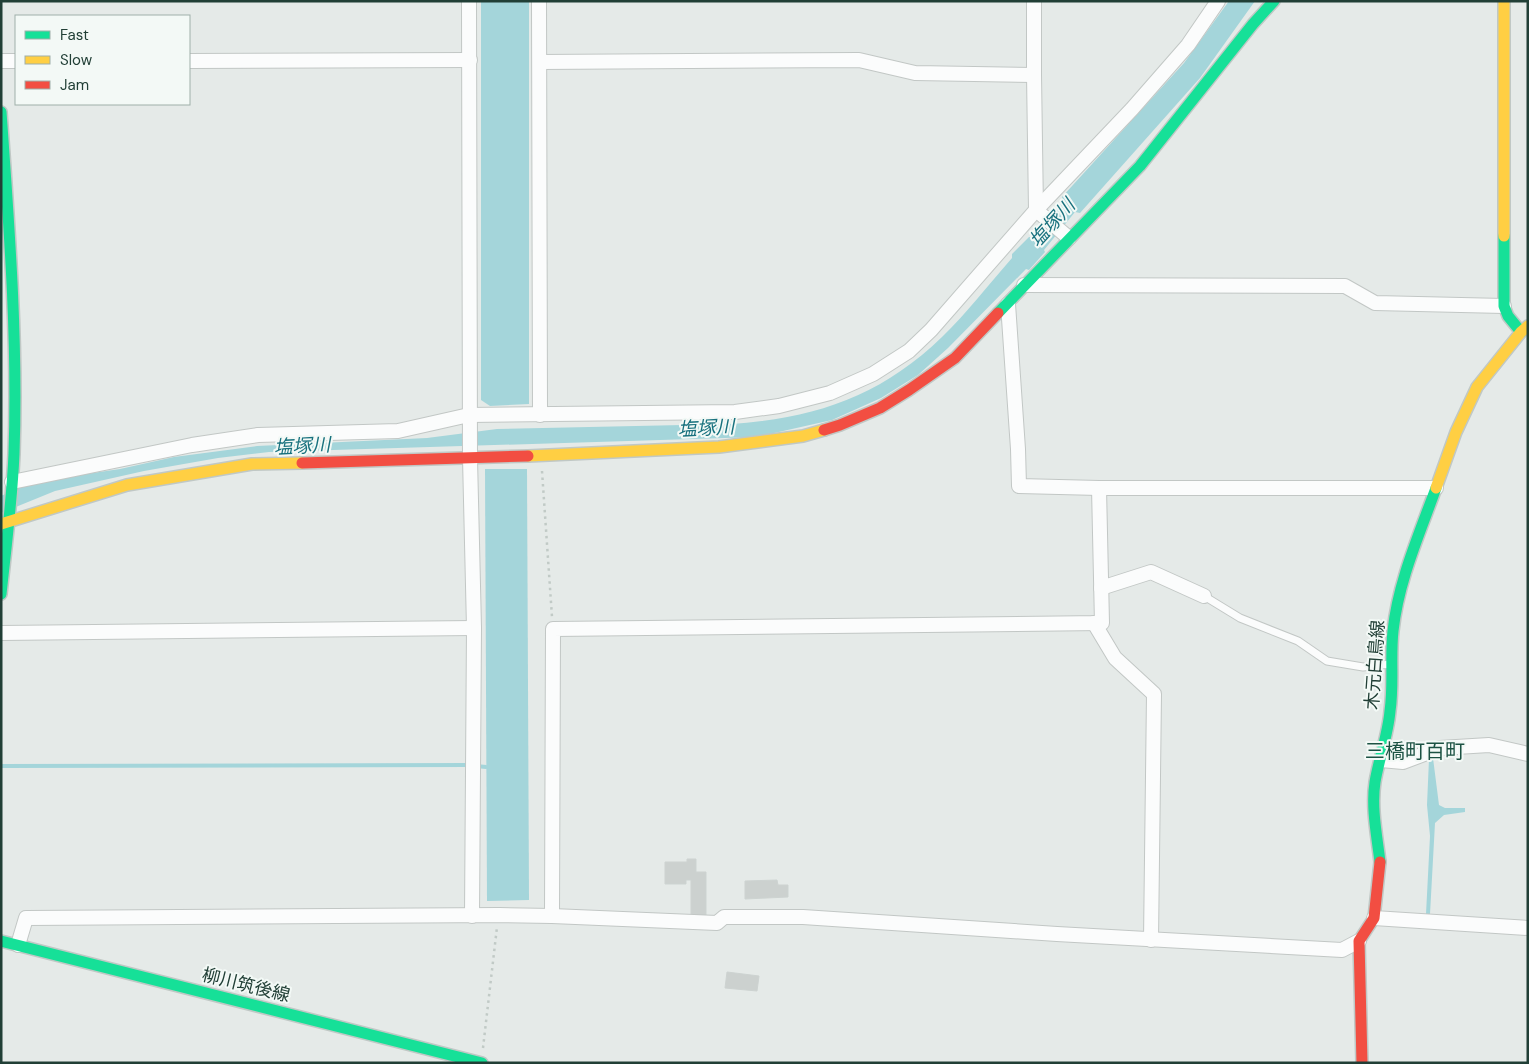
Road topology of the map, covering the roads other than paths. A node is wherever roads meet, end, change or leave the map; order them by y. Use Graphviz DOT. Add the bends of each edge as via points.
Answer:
graph roads {
  1 [pos="470,1"];
  2 [pos="539,1"];
  3 [pos="1034,1"];
  4 [pos="1218,1"];
  5 [pos="1274,1"];
  6 [pos="1504,1"];
  7 [pos="470,60"];
  8 [pos="1,61"];
  9 [pos="15,61"];
  10 [pos="190,61"];
  11 [pos="540,62"];
  12 [pos="1034,75"];
  13 [pos="1,112"];
  14 [pos="4,180"];
  15 [pos="1040,213"];
  16 [pos="1068,238"];
  17 [pos="1024,285"];
  18 [pos="1008,304"];
  19 [pos="1504,306"];
  20 [pos="1524,329"];
  21 [pos="469,415"];
  22 [pos="540,415"];
  23 [pos="7,454"];
  24 [pos="470,458"];
  25 [pos="12,488"];
  26 [pos="1099,488"];
  27 [pos="1436,488"];
  28 [pos="7,520"];
  29 [pos="1101,588"];
  30 [pos="1,594"];
  31 [pos="1204,596"];
  32 [pos="1094,623"];
  33 [pos="474,628"];
  34 [pos="1,633"];
  35 [pos="1391,664"];
  36 [pos="1528,754"];
  37 [pos="1381,760"];
  38 [pos="472,916"];
  39 [pos="552,916"];
  40 [pos="1374,918"];
  41 [pos="1528,928"];
  42 [pos="1151,940"];
  43 [pos="1,941"];
  44 [pos="1358,941"];
  45 [pos="18,945"];
  46 [pos="481,1063"];
  47 [pos="1362,1063"];
  1 -- 7 [label="street"];
  2 -- 11 [label="street"];
  3 -- 12 [label="street"];
  4 -- 15 [label="street" via="1188,45"];
  5 -- 16 [label="street" via="1140,166"];
  6 -- 19 [label="street"];
  7 -- 10 [label="street"];
  7 -- 21 [label="street"];
  8 -- 9 [label="street"];
  11 -- 12 [label="street" via="859,60 915,73"];
  11 -- 22 [label="street"];
  12 -- 15 [label="street"];
  13 -- 14 [label="street"];
  14 -- 23 [label="street" via="13,359"];
  15 -- 16 [label="street"];
  15 -- 22 [label="street" via="909,350 872,374 830,393 779,406 735,412"];
  16 -- 17 [label="street"];
  17 -- 18 [label="street"];
  17 -- 19 [label="street" via="1345,286 1375,303"];
  18 -- 24 [label="street" via="955,358 909,390 880,408 803,436 719,447"];
  18 -- 26 [label="street" via="1019,486"];
  19 -- 20 [label="street" via="1508,316"];
  20 -- 27 [label="street, 木元白鳥線" via="1477,387 1456,432"];
  21 -- 22 [label="street"];
  21 -- 24 [label="street"];
  21 -- 25 [label="street" via="398,431 258,435 192,445"];
  23 -- 25 [label="street"];
  24 -- 28 [label="street" via="252,464 127,485"];
  24 -- 33 [label="street"];
  25 -- 28 [label="street"];
  26 -- 27 [label="street"];
  26 -- 29 [label="street"];
  27 -- 35 [label="street, 木元白鳥線" via="1403,580 1393,629"];
  28 -- 30 [label="street"];
  29 -- 31 [label="street" via="1152,572"];
  29 -- 32 [label="street" via="1102,623"];
  31 -- 35 [label="lane" via="1240,618 1298,641 1327,661 1363,667"];
  32 -- 39 [label="street" via="553,629"];
  32 -- 42 [label="street" via="1115,658 1154,694"];
  33 -- 34 [label="street"];
  33 -- 38 [label="street"];
  35 -- 37 [label="street, 木元白鳥線" via="1392,699"];
  36 -- 37 [label="street" via="1489,745 1440,748 1403,762"];
  37 -- 40 [label="street, 木元白鳥線" via="1375,784 1380,865"];
  38 -- 39 [label="street"];
  38 -- 45 [label="street" via="26,918"];
  39 -- 42 [label="street" via="717,923 724,917 803,917"];
  40 -- 41 [label="street"];
  40 -- 44 [label="street, 木元白鳥線"];
  42 -- 44 [label="street" via="1342,950"];
  43 -- 45 [label="street, 柳川筑後線"];
  44 -- 47 [label="street"];
  45 -- 46 [label="street, 柳川筑後線"];
}
